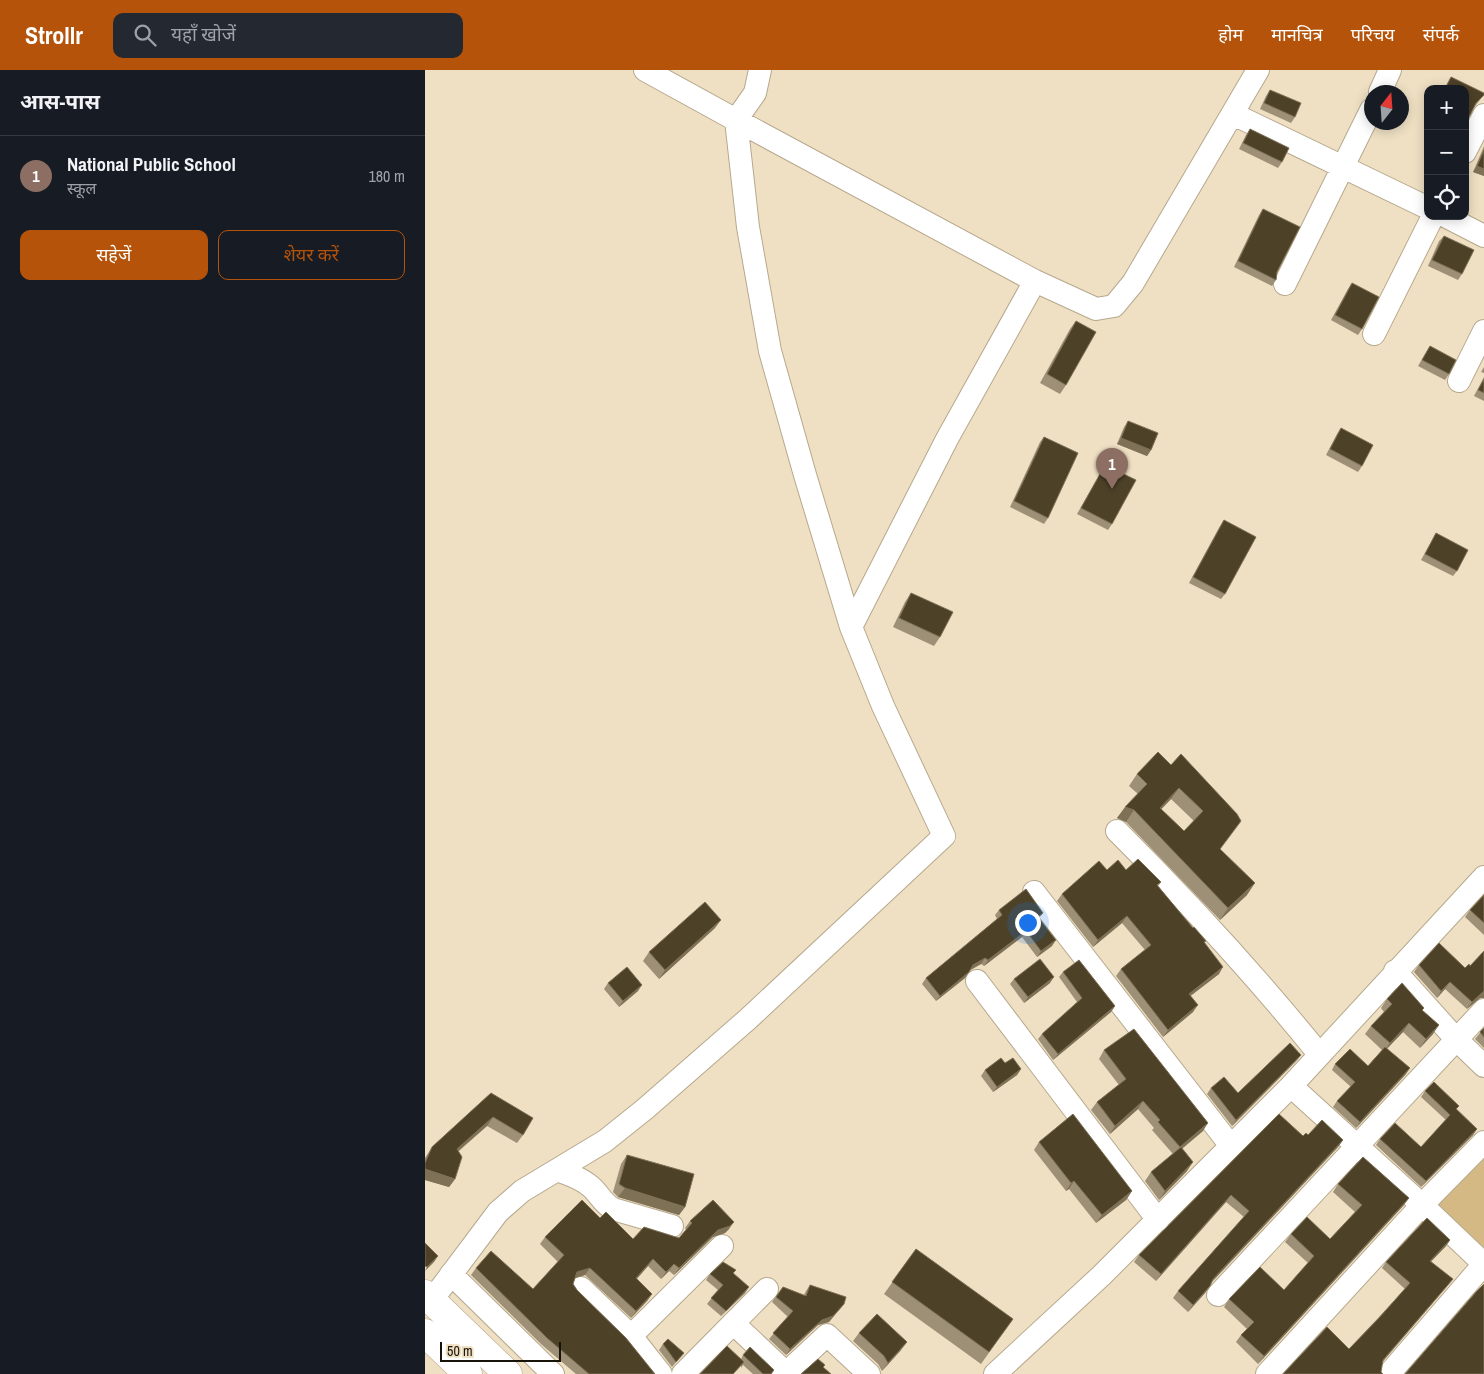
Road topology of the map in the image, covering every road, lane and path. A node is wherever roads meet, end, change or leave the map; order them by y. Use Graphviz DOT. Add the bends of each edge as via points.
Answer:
graph roads {
  1 [pos="645,70"];
  2 [pos="760,70"];
  3 [pos="1258,70"];
  4 [pos="1390,70"];
  5 [pos="1383,85"];
  6 [pos="1233,114"];
  7 [pos="1484,115"];
  8 [pos="736,120"];
  9 [pos="1364,125"];
  10 [pos="1469,144"];
  11 [pos="1344,167"];
  12 [pos="1424,206"];
  13 [pos="1431,220"];
  14 [pos="1453,220"];
  15 [pos="1484,236"];
  16 [pos="1035,281"];
  17 [pos="1285,284"];
  18 [pos="1484,331"];
  19 [pos="1374,334"];
  20 [pos="1459,381"];
  21 [pos="851,627"];
  22 [pos="1117,831"];
  23 [pos="1484,876"];
  24 [pos="1034,892"];
  25 [pos="1395,971"];
  26 [pos="977,981"];
  27 [pos="1484,1010"];
  28 [pos="1456,1039"];
  29 [pos="1319,1054"];
  30 [pos="1484,1066"];
  31 [pos="1291,1086"];
  32 [pos="1484,1142"];
  33 [pos="1231,1146"];
  34 [pos="1357,1146"];
  35 [pos="557,1170"];
  36 [pos="1422,1205"];
  37 [pos="1157,1220"];
  38 [pos="672,1226"];
  39 [pos="722,1246"];
  40 [pos="1484,1264"];
  41 [pos="451,1274"];
  42 [pos="581,1288"];
  43 [pos="767,1289"];
  44 [pos="1217,1295"];
  45 [pos="428,1297"];
  46 [pos="733,1323"];
  47 [pos="425,1333"];
  48 [pos="631,1336"];
  49 [pos="468,1374"];
  50 [pos="507,1374"];
  51 [pos="553,1374"];
  52 [pos="661,1374"];
  53 [pos="683,1374"];
  54 [pos="786,1374"];
  55 [pos="869,1374"];
  56 [pos="995,1374"];
  57 [pos="1267,1374"];
  58 [pos="1389,1374"];
  1 -- 8 [label="street"];
  2 -- 8 [label="street" via="755,93"];
  3 -- 6 [label="street"];
  4 -- 5 [label="street"];
  6 -- 11 [label="street"];
  6 -- 16 [label="street" via="1133,283 1114,306 1096,309"];
  7 -- 10 [label="street"];
  8 -- 16 [label="street"];
  8 -- 21 [label="street" via="748,227 770,351"];
  9 -- 11 [label="street"];
  11 -- 12 [label="street"];
  11 -- 17 [label="street"];
  13 -- 19 [label="street"];
  14 -- 15 [label="street"];
  16 -- 21 [label="street" via="942,448"];
  18 -- 20 [label="street"];
  21 -- 35 [label="street" via="883,706 944,836 748,1019 645,1109 605,1141"];
  22 -- 29 [label="street" via="1208,924"];
  23 -- 25 [label="street"];
  24 -- 33 [label="street"];
  25 -- 28 [label="street"];
  25 -- 29 [label="street"];
  26 -- 37 [label="street"];
  27 -- 28 [label="street"];
  28 -- 30 [label="street"];
  28 -- 34 [label="street"];
  29 -- 31 [label="street"];
  31 -- 33 [label="street"];
  31 -- 34 [label="street"];
  32 -- 36 [label="street"];
  33 -- 37 [label="street"];
  34 -- 36 [label="street"];
  34 -- 44 [label="street"];
  35 -- 38 [label="street" via="585,1182 604,1204 613,1209"];
  35 -- 41 [label="street" via="522,1191 498,1212"];
  36 -- 40 [label="street"];
  36 -- 57 [label="street"];
  37 -- 56 [label="street"];
  39 -- 48 [label="street"];
  40 -- 58 [label="street"];
  41 -- 45 [label="street"];
  41 -- 51 [label="street"];
  42 -- 48 [label="street"];
  43 -- 46 [label="street"];
  45 -- 50 [label="main road"];
  46 -- 53 [label="street"];
  46 -- 54 [label="street"];
  47 -- 49 [label="main road"];
  48 -- 52 [label="street"];
  54 -- 55 [label="street" via="827,1334"];
}
